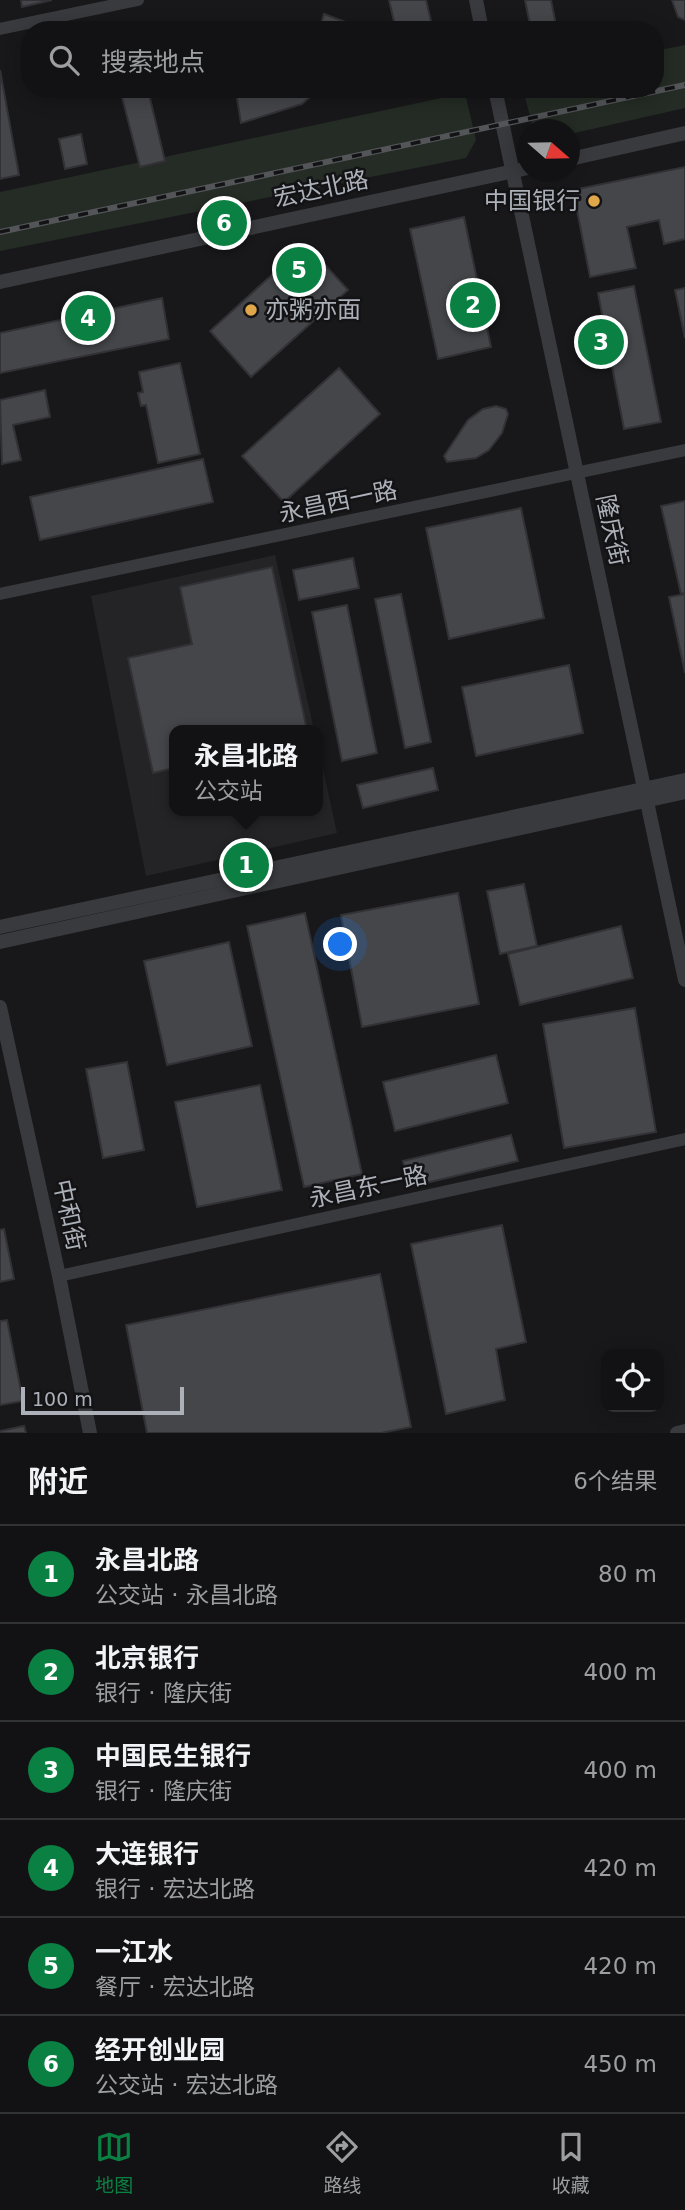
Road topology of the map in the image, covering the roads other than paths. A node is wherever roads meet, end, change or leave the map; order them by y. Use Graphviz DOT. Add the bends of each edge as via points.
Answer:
graph roads {
  1 [pos="138,0"];
  2 [pos="476,0"];
  3 [pos="38,21"];
  4 [pos="480,21"];
  5 [pos="21,25"];
  6 [pos="0,29"];
  7 [pos="497,98"];
  8 [pos="685,134"];
  9 [pos="580,157"];
  10 [pos="517,170"];
  11 [pos="512,171"];
  12 [pos="0,282"];
  13 [pos="685,450"];
  14 [pos="577,474"];
  15 [pos="0,594"];
  16 [pos="685,780"];
  17 [pos="685,792"];
  18 [pos="646,794"];
  19 [pos="0,927"];
  20 [pos="0,942"];
  21 [pos="685,980"];
  22 [pos="0,1007"];
  23 [pos="685,1139"];
  24 [pos="59,1276"];
  25 [pos="685,1431"];
  26 [pos="90,1433"];
  27 [pos="677,1433"];
  1 -- 3 [label="street"];
  2 -- 4 [label="street"];
  5 -- 6 [label="street"];
  7 -- 11 [label="street, 隆庆街"];
  8 -- 9 [label="street"];
  10 -- 11 [label="street, 宏达北路"];
  11 -- 12 [label="street, 宏达北路"];
  11 -- 14 [label="street, 隆庆街"];
  13 -- 14 [label="street, 永昌西一路"];
  14 -- 15 [label="street, 永昌西一路"];
  14 -- 18 [label="street, 隆庆街"];
  16 -- 18 [label="street"];
  17 -- 18 [label="street"];
  18 -- 19 [label="street"];
  18 -- 20 [label="street"];
  18 -- 21 [label="street, 隆庆街"];
  22 -- 24 [label="street, 中和街"];
  23 -- 24 [label="street, 永昌东一路"];
  24 -- 26 [label="street, 中和街"];
  25 -- 27 [label="street"];
}
